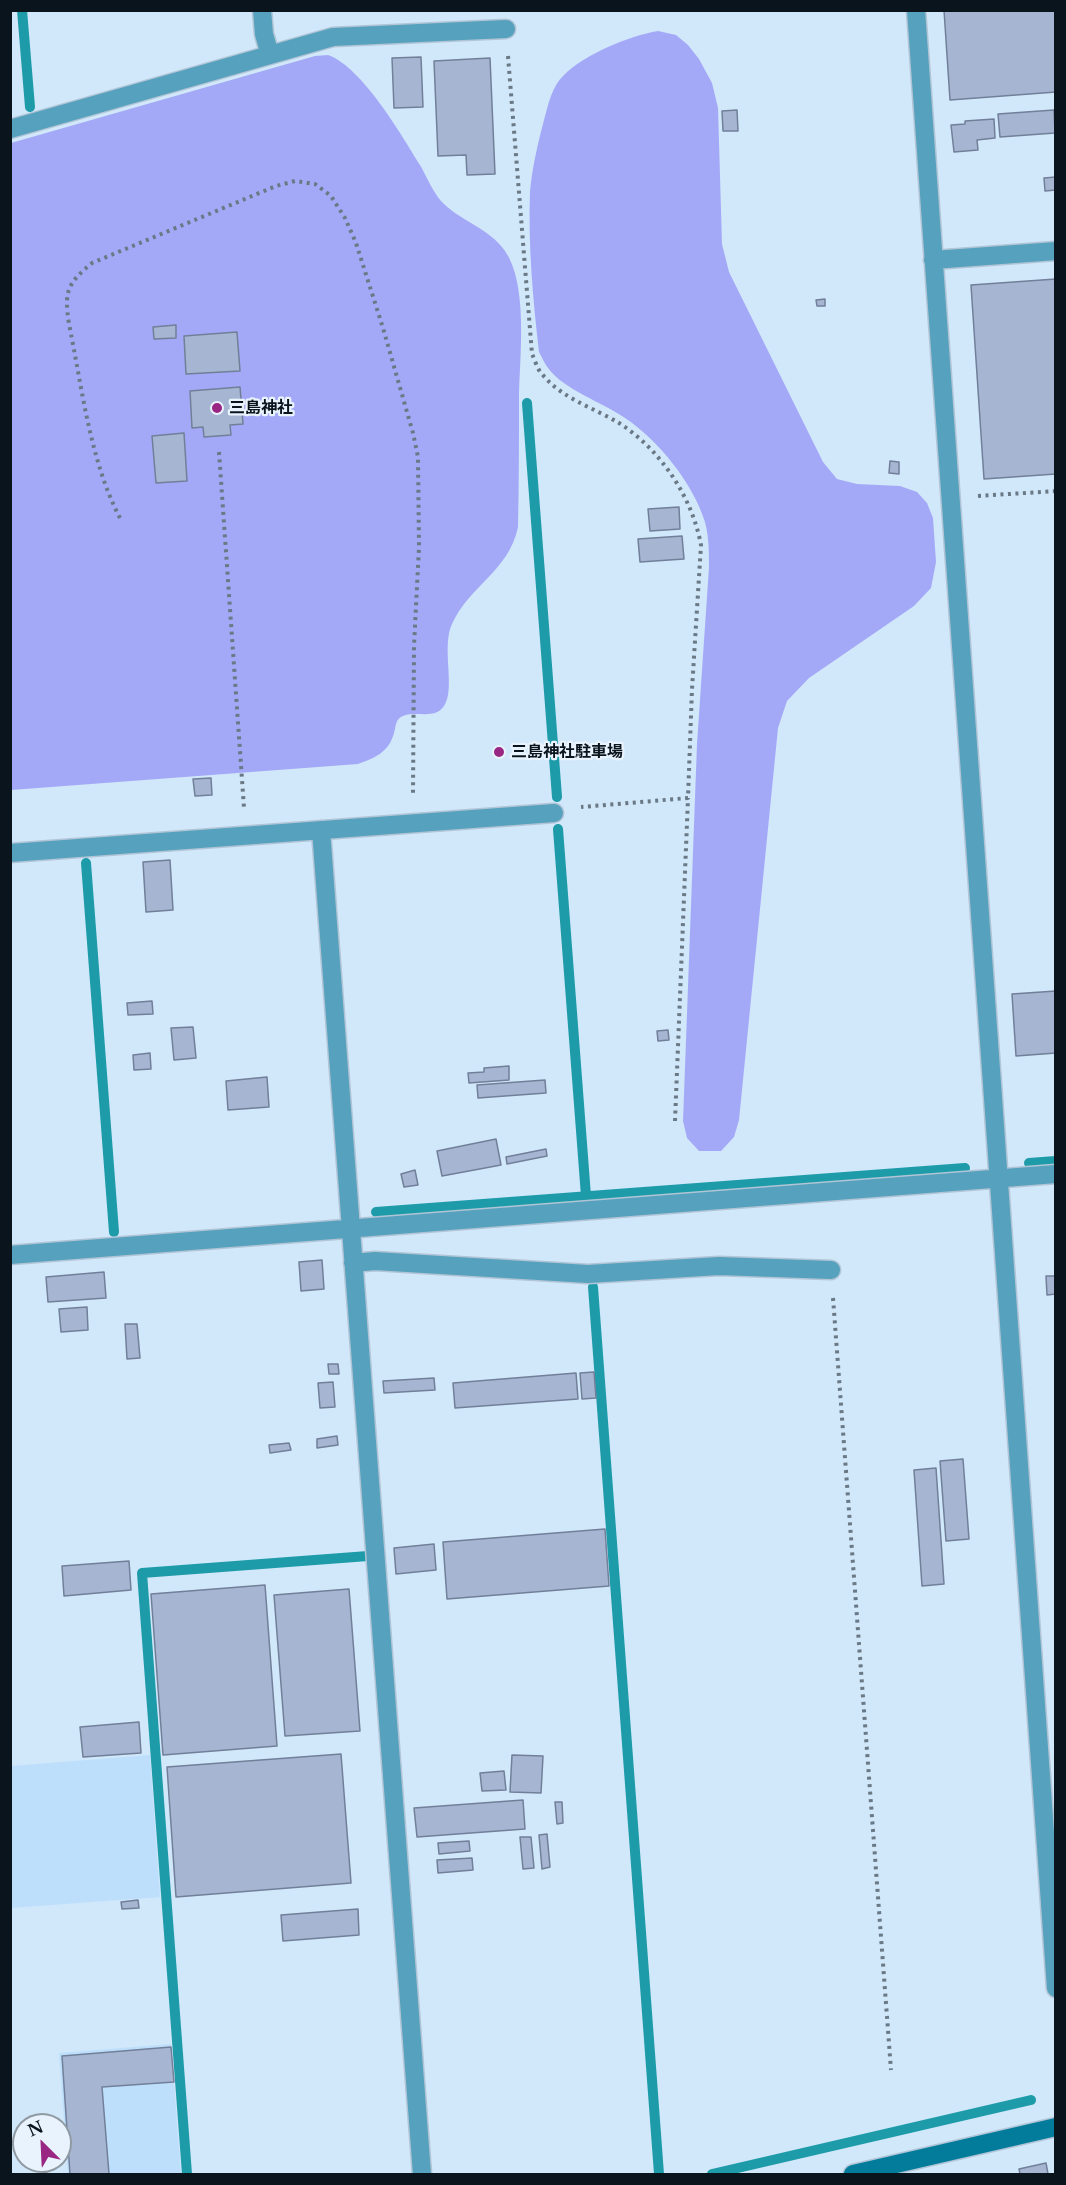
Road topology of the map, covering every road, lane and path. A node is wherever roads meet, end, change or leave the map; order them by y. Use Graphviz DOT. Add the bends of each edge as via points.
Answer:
graph roads {
  1 [pos="262,10"];
  2 [pos="916,10"];
  3 [pos="506,29"];
  4 [pos="270,55"];
  5 [pos="10,129"];
  6 [pos="1056,251"];
  7 [pos="933,260"];
  8 [pos="219,452"];
  9 [pos="1056,490"];
  10 [pos="950,498"];
  11 [pos="120,518"];
  12 [pos="688,798"];
  13 [pos="554,813"];
  14 [pos="413,823"];
  15 [pos="321,830"];
  16 [pos="245,836"];
  17 [pos="10,852"];
  18 [pos="675,1121"];
  19 [pos="1056,1174"];
  20 [pos="998,1178"];
  21 [pos="351,1230"];
  22 [pos="10,1255"];
  23 [pos="353,1263"];
  24 [pos="831,1270"];
  25 [pos="1056,1988"];
  26 [pos="891,2070"];
  27 [pos="1056,2127"];
  28 [pos="422,2175"];
  29 [pos="853,2175"];
  1 -- 4 [label="street"];
  2 -- 7 [label="street"];
  3 -- 4 [label="street" via="333,38"];
  3 -- 12 [label="path" via="532,354 541,373 556,388 621,424 647,447 675,481 697,524 701,567"];
  4 -- 5 [label="street"];
  6 -- 7 [label="street"];
  7 -- 10 [label="street"];
  8 -- 16 [label="path"];
  9 -- 10 [label="path"];
  10 -- 20 [label="street"];
  11 -- 14 [label="path" via="99,469 69,324 65,300 74,278 92,263 276,186 295,181 315,184 332,196 356,243 418,457"];
  12 -- 13 [label="path" via="569,807"];
  12 -- 18 [label="path"];
  13 -- 14 [label="street"];
  14 -- 15 [label="street"];
  15 -- 16 [label="street"];
  15 -- 21 [label="street"];
  16 -- 17 [label="street"];
  19 -- 20 [label="street"];
  20 -- 21 [label="street"];
  20 -- 25 [label="street"];
  21 -- 22 [label="street"];
  21 -- 23 [label="street"];
  23 -- 24 [label="street" via="375,1261 588,1274 719,1266"];
  23 -- 28 [label="street"];
  24 -- 26 [label="path"];
  27 -- 29 [label="street"];
}
